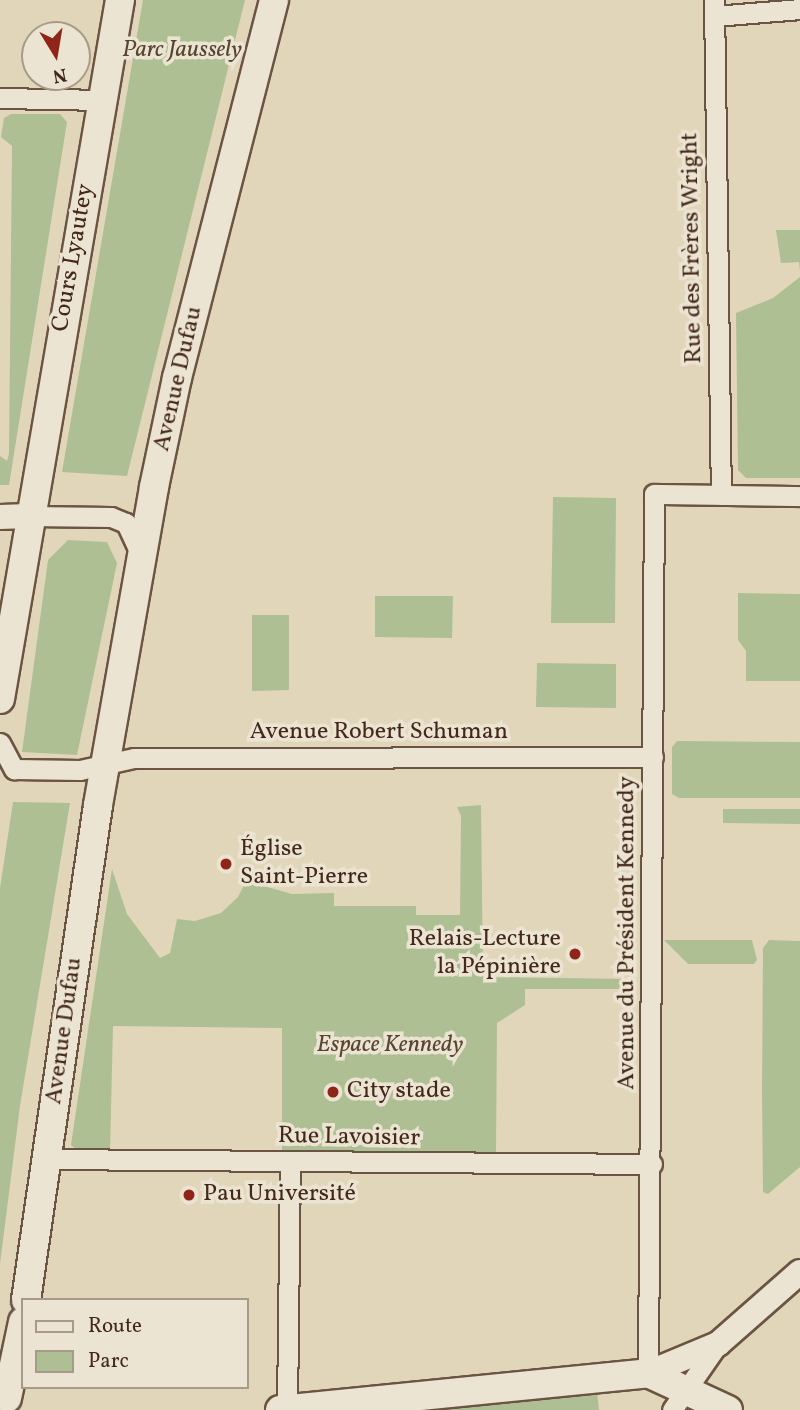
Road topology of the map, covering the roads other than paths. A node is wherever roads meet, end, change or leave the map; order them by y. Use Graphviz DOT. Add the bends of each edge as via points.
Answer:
graph roads {
  1 [pos="120,0"];
  2 [pos="274,0"];
  3 [pos="715,8"];
  4 [pos="800,9"];
  5 [pos="0,98"];
  6 [pos="101,100"];
  7 [pos="721,495"];
  8 [pos="800,496"];
  9 [pos="29,516"];
  10 [pos="0,517"];
  11 [pos="144,563"];
  12 [pos="0,699"];
  13 [pos="0,743"];
  14 [pos="653,758"];
  15 [pos="106,763"];
  16 [pos="46,1159"];
  17 [pos="290,1162"];
  18 [pos="652,1164"];
  19 [pos="800,1272"];
  20 [pos="26,1298"];
  21 [pos="21,1333"];
  22 [pos="718,1344"];
  23 [pos="648,1373"];
  24 [pos="679,1399"];
  25 [pos="10,1401"];
  26 [pos="371,1406"];
  27 [pos="287,1409"];
  28 [pos="280,1410"];
  29 [pos="728,1410"];
  1 -- 6 [label="main road, Cours Lyautey"];
  2 -- 11 [label="main road, Avenue Dufau" via="177,378"];
  3 -- 4 [label="street"];
  3 -- 7 [label="street, Rue des Frères Wright"];
  5 -- 6 [label="street"];
  6 -- 9 [label="main road, Cours Lyautey"];
  7 -- 8 [label="street"];
  7 -- 14 [label="street, Avenue du Président Kennedy" via="654,494"];
  9 -- 10 [label="street"];
  9 -- 11 [label="street" via="111,517 126,523"];
  9 -- 12 [label="main road, Cours Lyautey"];
  11 -- 15 [label="main road, Avenue Dufau"];
  13 -- 15 [label="street" via="14,769 80,769"];
  14 -- 15 [label="street, Avenue Robert Schuman" via="125,758"];
  14 -- 18 [label="street, Avenue du Président Kennedy"];
  15 -- 16 [label="main road, Avenue Dufau"];
  16 -- 17 [label="street, Rue Lavoisier"];
  16 -- 20 [label="main road, Avenue Dufau"];
  17 -- 18 [label="street, Rue Lavoisier"];
  17 -- 27 [label="street"];
  18 -- 23 [label="street, Avenue du Président Kennedy"];
  19 -- 22 [label="street"];
  21 -- 25 [label="main road"];
  22 -- 23 [label="street"];
  22 -- 24 [label="street"];
  23 -- 24 [label="main road"];
  23 -- 26 [label="main road"];
  24 -- 29 [label="main road"];
  26 -- 27 [label="main road"];
  27 -- 28 [label="main road"];
}
